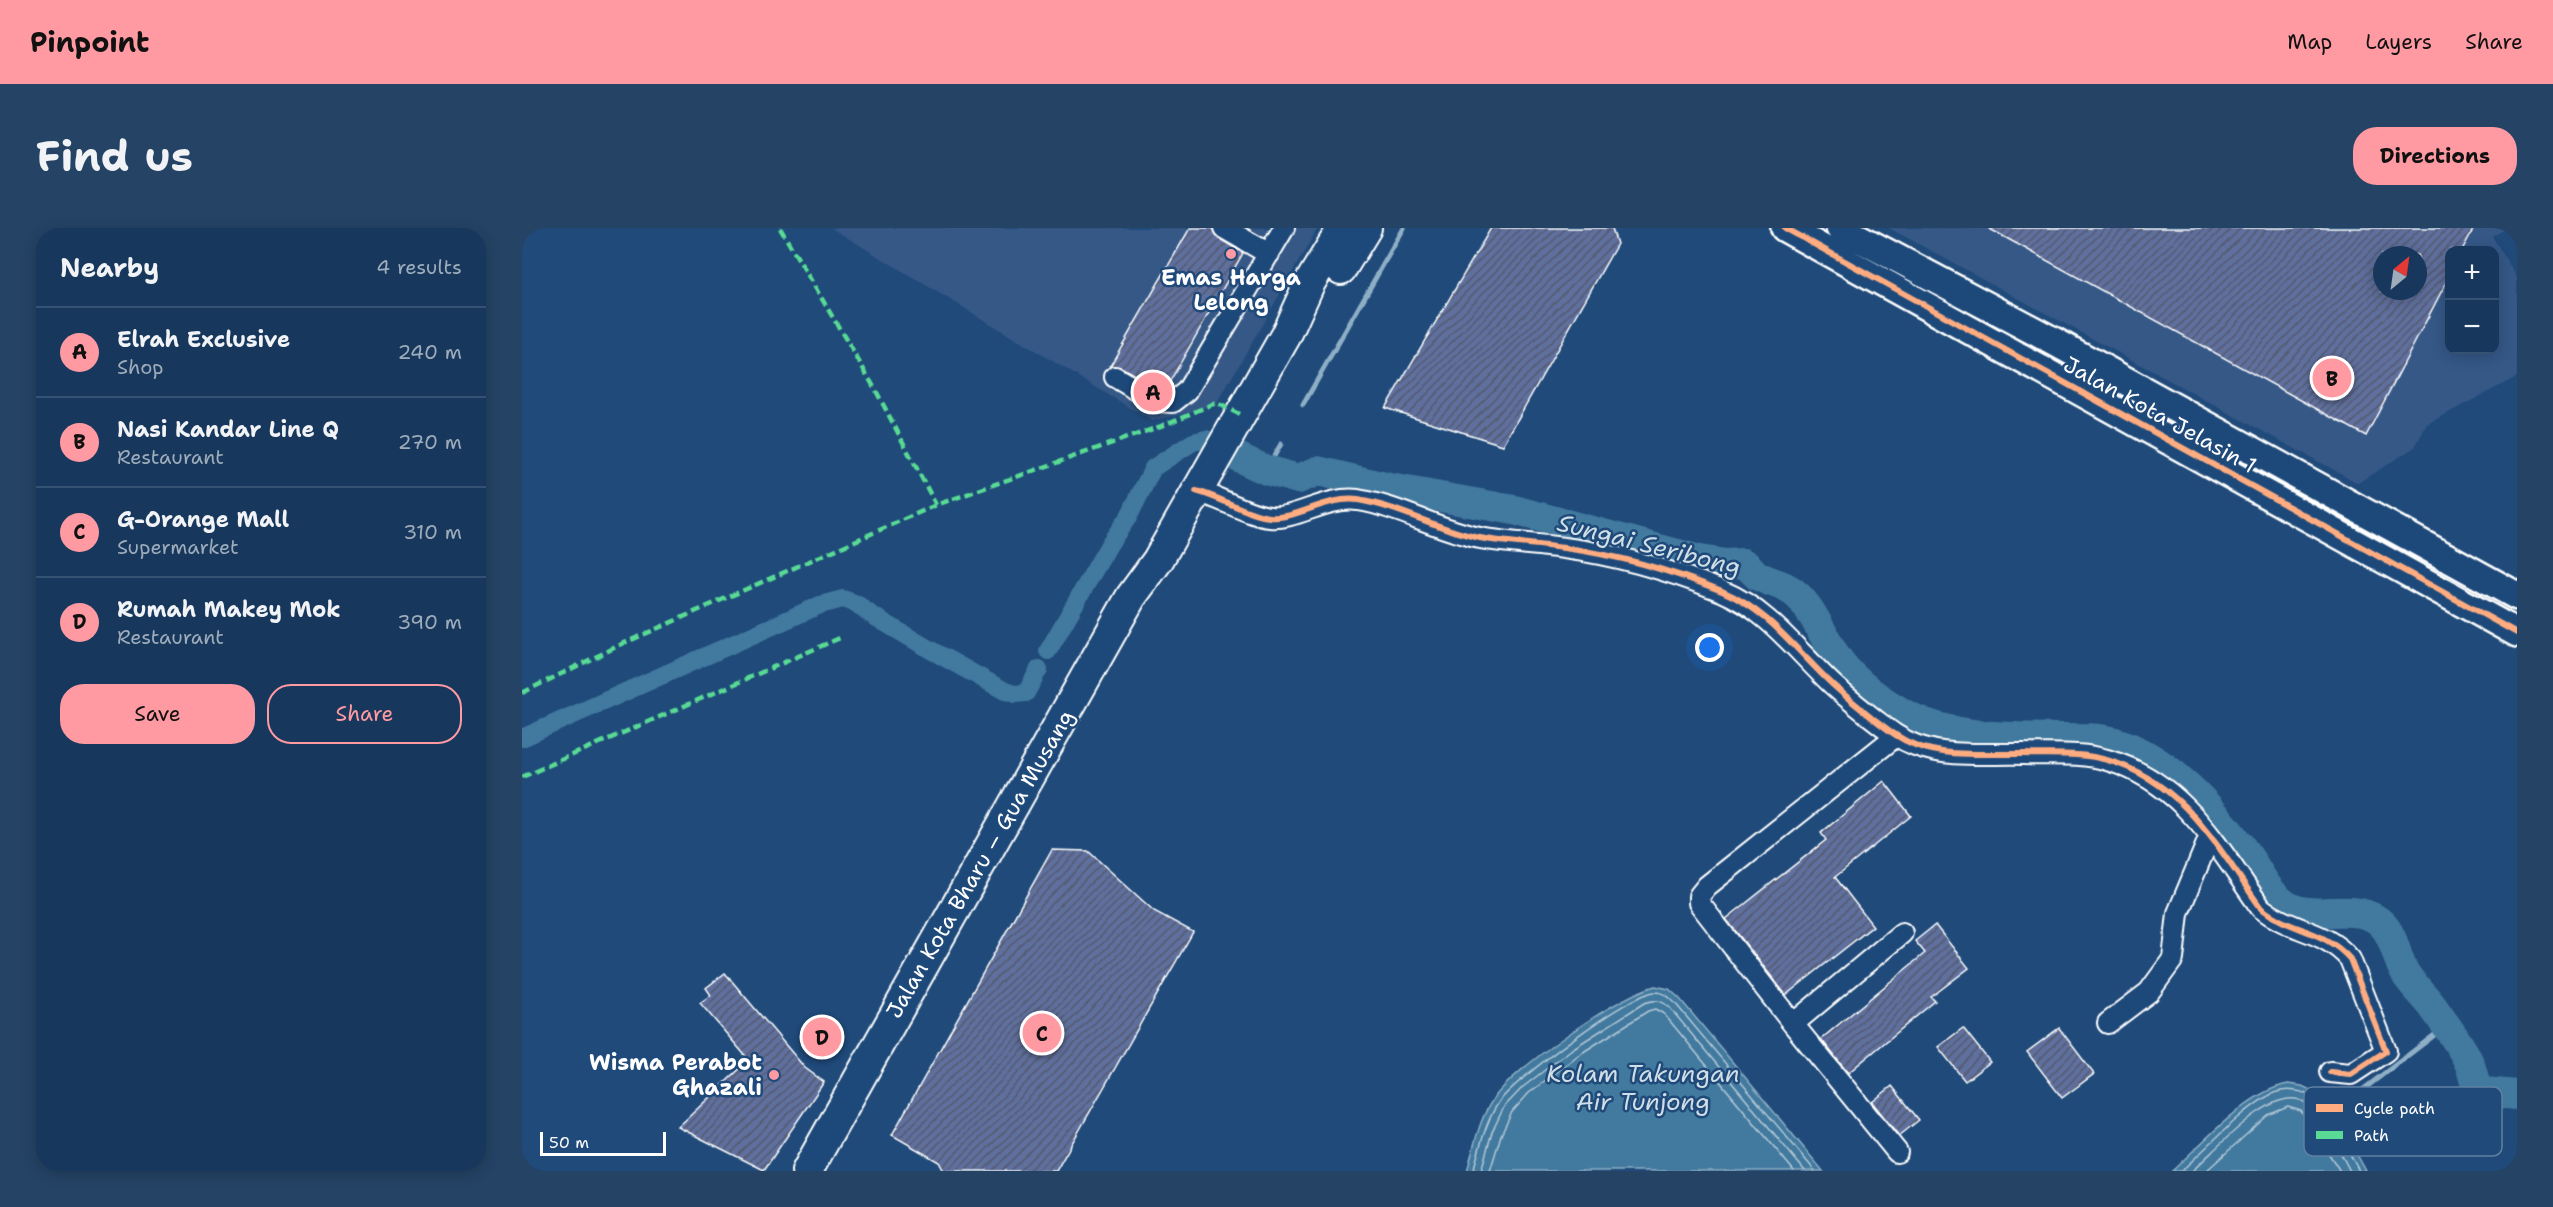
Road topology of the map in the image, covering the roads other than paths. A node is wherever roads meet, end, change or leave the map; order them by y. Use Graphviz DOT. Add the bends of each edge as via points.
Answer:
graph roads {
  1 [pos="1224,228"];
  2 [pos="1284,228"];
  3 [pos="1343,228"];
  4 [pos="1366,228"];
  5 [pos="1785,228"];
  6 [pos="1840,228"];
  7 [pos="1269,254"];
  8 [pos="1286,335"];
  9 [pos="1114,377"];
  10 [pos="1196,491"];
  11 [pos="1158,560"];
  12 [pos="2517,596"];
  13 [pos="2517,633"];
  14 [pos="1896,736"];
  15 [pos="2210,836"];
  16 [pos="1902,933"];
  17 [pos="2108,1023"];
  18 [pos="1793,1024"];
  19 [pos="2330,1072"];
  20 [pos="1897,1152"];
  21 [pos="807,1171"];
  22 [pos="821,1171"];
  1 -- 7 [label="street"];
  2 -- 7 [label="street"];
  3 -- 8 [label="main road, Jalan Kota Bharu – Gua Musang" via="1309,284"];
  4 -- 8 [label="main road, Jalan Kota Bharu – Gua Musang" via="1324,296"];
  5 -- 13 [label="street, Jalan Kota Jelasin 1"];
  6 -- 12 [label="street"];
  7 -- 9 [label="street" via="1187,391 1173,402 1155,401"];
  8 -- 10 [label="main road, Jalan Kota Bharu – Gua Musang"];
  10 -- 11 [label="main road, Jalan Kota Bharu – Gua Musang"];
  10 -- 14 [label="street" via="1272,518 1333,501 1356,500 1477,537 1614,557 1720,591 1746,602 1772,622 1832,684"];
  11 -- 21 [label="main road, Jalan Kota Bharu – Gua Musang" via="1131,597"];
  11 -- 22 [label="main road, Jalan Kota Bharu – Gua Musang" via="1150,584 1044,790 899,1044"];
  14 -- 15 [label="street" via="1942,752 2072,755 2106,760 2168,791 2196,816"];
  14 -- 18 [label="street" via="1699,896 1702,910"];
  15 -- 17 [label="street" via="2178,913 2173,959 2149,992"];
  15 -- 19 [label="street" via="2260,908 2289,926 2326,938 2350,959 2386,1051 2351,1074"];
  16 -- 18 [label="street"];
  18 -- 20 [label="street"];
}
